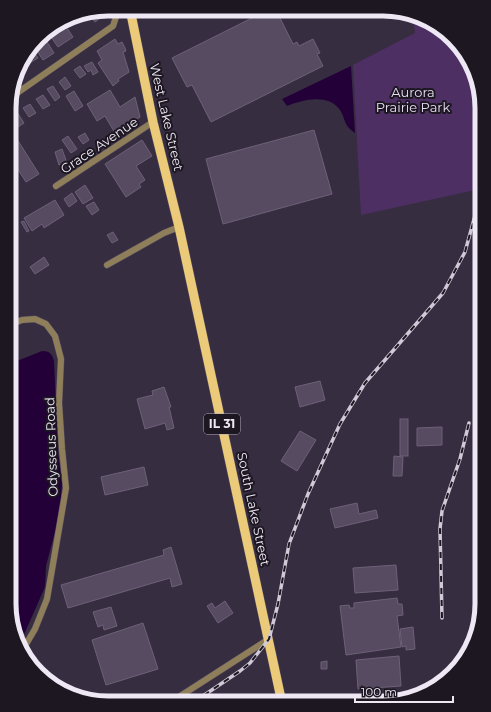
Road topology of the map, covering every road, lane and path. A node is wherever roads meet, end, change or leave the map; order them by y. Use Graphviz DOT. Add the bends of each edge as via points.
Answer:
graph roads {
  1 [pos="116,16"];
  2 [pos="131,16"];
  3 [pos="18,93"];
  4 [pos="153,122"];
  5 [pos="56,186"];
  6 [pos="178,227"];
  7 [pos="107,265"];
  8 [pos="16,322"];
  9 [pos="269,639"];
  10 [pos="25,645"];
  11 [pos="180,696"];
  12 [pos="281,696"];
  1 -- 3 [label="street" via="113,26"];
  2 -- 4 [label="main road, West Lake Street / IL 31"];
  4 -- 5 [label="street, Grace Avenue"];
  4 -- 6 [label="main road, West Lake Street / IL 31"];
  6 -- 7 [label="street"];
  6 -- 9 [label="main road, South Lake Street / IL 31"];
  8 -- 10 [label="street, Odysseus Road" via="35,319 46,324 55,336 61,359 60,411 66,488 47,599"];
  9 -- 11 [label="street"];
  9 -- 12 [label="main road, South Lake Street / IL 31"];
}
